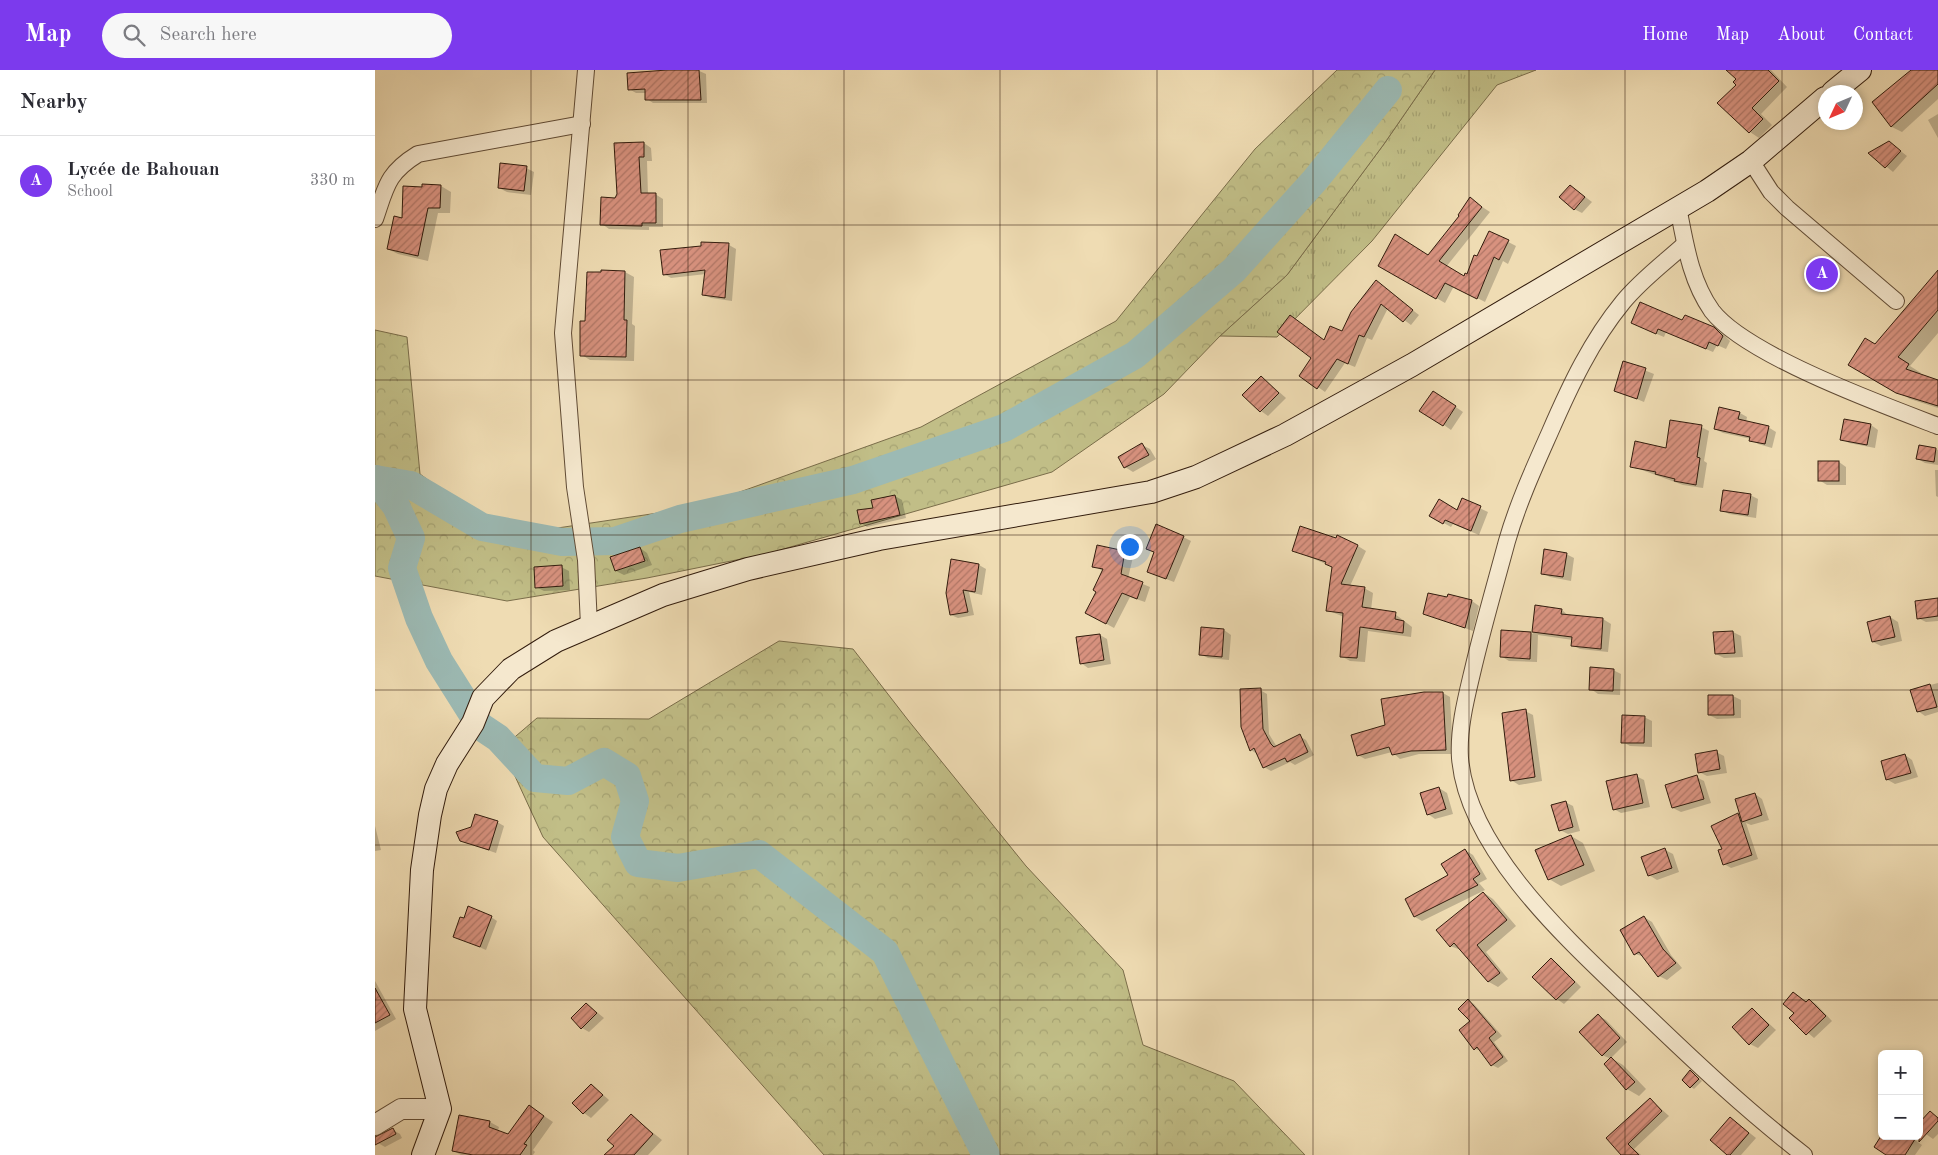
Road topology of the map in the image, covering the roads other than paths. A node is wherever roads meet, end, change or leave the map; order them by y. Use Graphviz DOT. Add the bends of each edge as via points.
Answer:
graph roads {
  1 [pos="586,70"];
  2 [pos="1860,70"];
  3 [pos="1842,85"];
  4 [pos="1818,104"];
  5 [pos="582,124"];
  6 [pos="1751,161"];
  7 [pos="1677,207"];
  8 [pos="375,219"];
  9 [pos="1684,245"];
  10 [pos="1896,301"];
  11 [pos="1938,426"];
  12 [pos="589,626"];
  13 [pos="440,1109"];
  14 [pos="375,1125"];
  15 [pos="423,1155"];
  16 [pos="1804,1155"];
  1 -- 5 [label="street"];
  2 -- 3 [label="main road"];
  4 -- 6 [label="main road"];
  5 -- 8 [label="street" via="418,154 400,166 388,184"];
  5 -- 12 [label="street" via="563,333 575,487 587,560"];
  6 -- 7 [label="main road"];
  6 -- 10 [label="street" via="1771,192 1787,208"];
  7 -- 9 [label="street"];
  7 -- 12 [label="main road" via="1412,364 1285,435 1196,477 1151,492 879,539 749,568 663,594"];
  9 -- 11 [label="street" via="1702,294 1713,311 1736,332 1759,348 1823,378"];
  9 -- 16 [label="street" via="1625,300 1600,332 1568,392 1528,480 1511,528 1470,680 1460,740 1462,771 1475,811 1499,854 1559,930 1727,1092"];
  12 -- 13 [label="main road" via="532,654 511,669 483,698 436,789 422,870 415,1010"];
  13 -- 14 [label="street" via="401,1109"];
  13 -- 15 [label="main road"];
}
